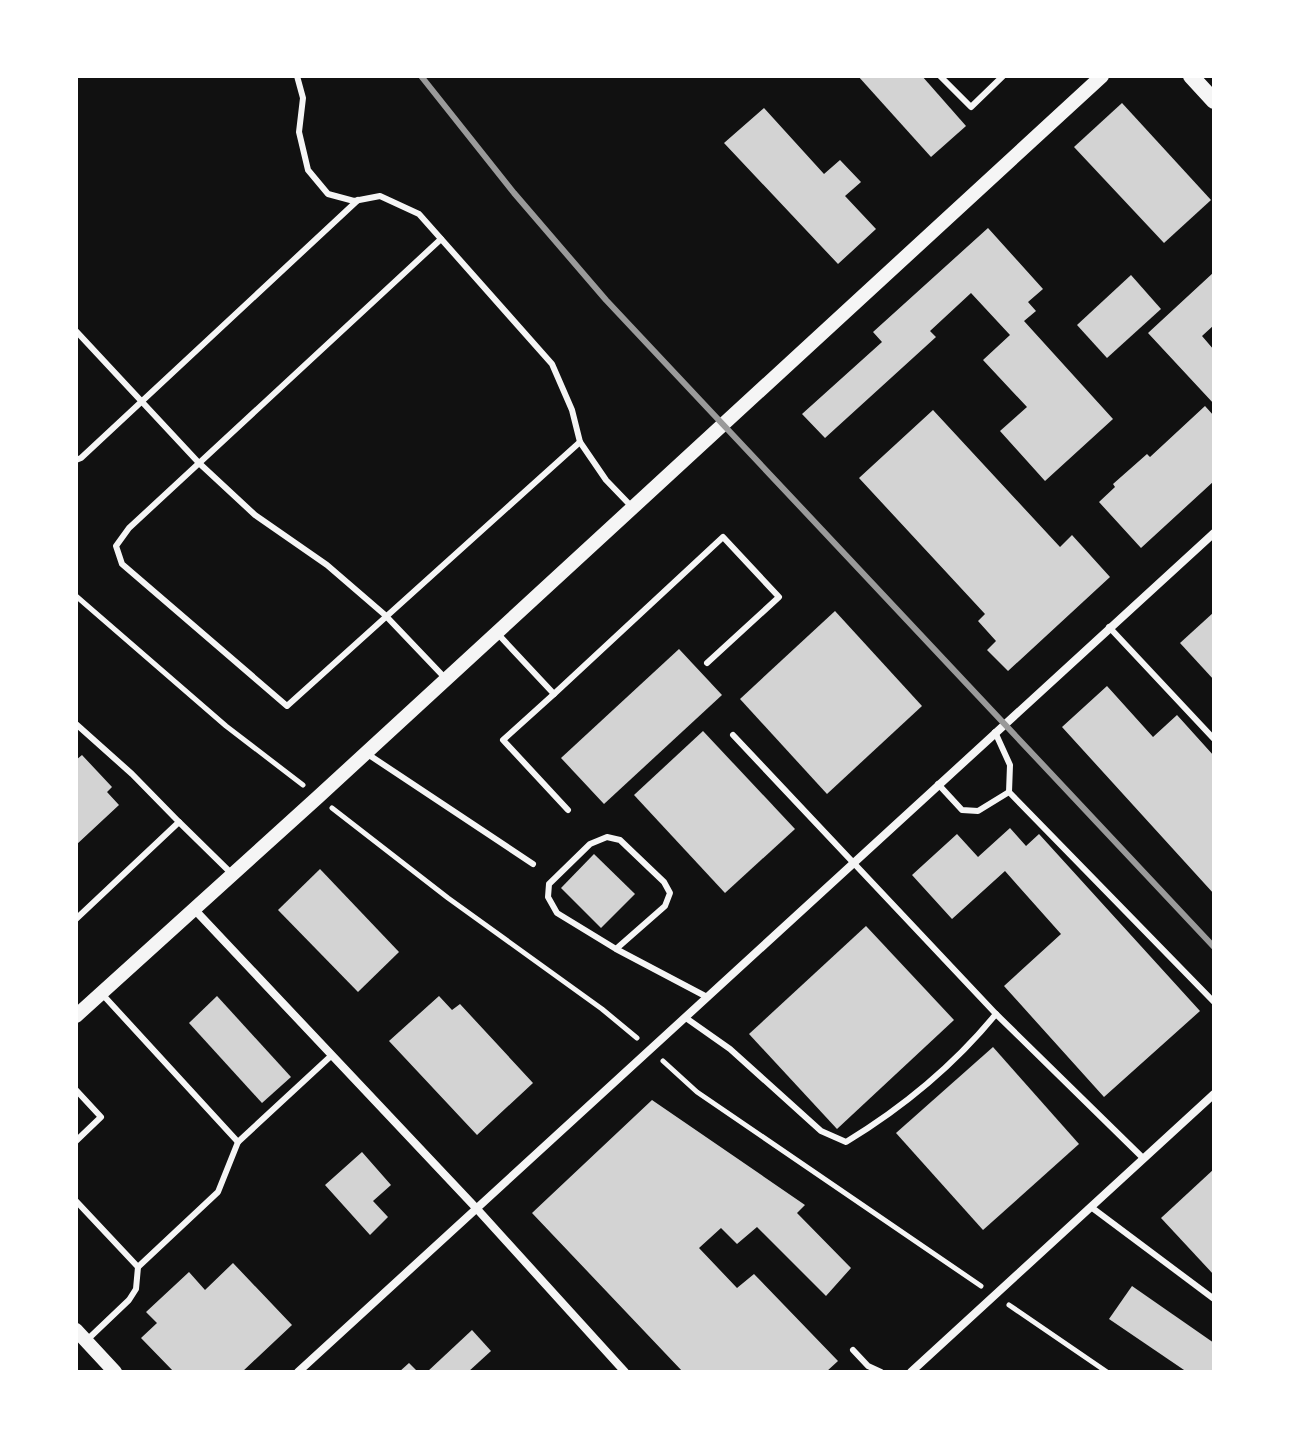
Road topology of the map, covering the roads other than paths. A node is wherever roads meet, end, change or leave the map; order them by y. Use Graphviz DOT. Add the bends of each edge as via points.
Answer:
graph roads {
  1 [pos="297,76"];
  2 [pos="940,76"];
  3 [pos="1003,76"];
  4 [pos="1102,76"];
  5 [pos="1191,76"];
  6 [pos="1214,101"];
  7 [pos="358,200"];
  8 [pos="441,239"];
  9 [pos="76,331"];
  10 [pos="142,403"];
  11 [pos="580,442"];
  12 [pos="76,460"];
  13 [pos="199,463"];
  14 [pos="633,508"];
  15 [pos="1213,534"];
  16 [pos="385,615"];
  17 [pos="1109,627"];
  18 [pos="497,633"];
  19 [pos="707,663"];
  20 [pos="446,679"];
  21 [pos="554,694"];
  22 [pos="76,724"];
  23 [pos="995,732"];
  24 [pos="733,735"];
  25 [pos="1214,739"];
  26 [pos="366,753"];
  27 [pos="938,784"];
  28 [pos="1009,792"];
  29 [pos="568,810"];
  30 [pos="179,822"];
  31 [pos="854,862"];
  32 [pos="533,864"];
  33 [pos="232,874"];
  34 [pos="193,908"];
  35 [pos="76,919"];
  36 [pos="616,949"];
  37 [pos="101,993"];
  38 [pos="707,997"];
  39 [pos="1214,1002"];
  40 [pos="996,1014"];
  41 [pos="76,1016"];
  42 [pos="686,1018"];
  43 [pos="332,1055"];
  44 [pos="76,1090"];
  45 [pos="1214,1094"];
  46 [pos="76,1141"];
  47 [pos="238,1142"];
  48 [pos="1144,1159"];
  49 [pos="76,1201"];
  50 [pos="1091,1207"];
  51 [pos="477,1209"];
  52 [pos="138,1267"];
  53 [pos="1214,1299"];
  54 [pos="81,1335"];
  55 [pos="853,1350"];
  56 [pos="115,1372"];
  57 [pos="298,1372"];
  58 [pos="625,1372"];
  59 [pos="881,1372"];
  60 [pos="911,1372"];
  1 -- 7 [label="lane" via="303,98 299,132 308,170 328,194"];
  2 -- 3 [label="lane" via="971,107"];
  4 -- 14 [label="street"];
  5 -- 6 [label="main road"];
  7 -- 8 [label="lane" via="380,196 419,214"];
  7 -- 10 [label="lane"];
  8 -- 11 [label="lane" via="552,364"];
  8 -- 13 [label="lane"];
  9 -- 10 [label="lane"];
  10 -- 12 [label="lane"];
  10 -- 13 [label="lane"];
  11 -- 14 [label="lane"];
  11 -- 16 [label="lane"];
  13 -- 16 [label="lane" via="255,515 327,565"];
  13 -- 16 [label="lane" via="129,528 116,546 122,564 287,706"];
  14 -- 18 [label="street"];
  15 -- 17 [label="street"];
  16 -- 20 [label="lane"];
  17 -- 23 [label="street"];
  17 -- 25 [label="lane"];
  18 -- 20 [label="street"];
  18 -- 21 [label="lane"];
  19 -- 21 [label="lane" via="779,597 723,537"];
  20 -- 26 [label="street"];
  21 -- 29 [label="lane" via="503,740"];
  22 -- 30 [label="lane"];
  23 -- 27 [label="street"];
  23 -- 28 [label="lane" via="1010,765"];
  24 -- 31 [label="lane"];
  26 -- 32 [label="lane"];
  26 -- 33 [label="street"];
  27 -- 28 [label="lane" via="962,810 978,811"];
  27 -- 31 [label="street"];
  28 -- 39 [label="lane"];
  30 -- 33 [label="lane"];
  30 -- 35 [label="lane"];
  31 -- 38 [label="street"];
  31 -- 40 [label="lane"];
  33 -- 34 [label="street"];
  34 -- 37 [label="street"];
  34 -- 43 [label="street"];
  36 -- 36 [label="lane" via="557,913 548,897 549,884 590,844 607,837 620,840 670,893 665,906"];
  36 -- 38 [label="lane"];
  37 -- 41 [label="street"];
  37 -- 47 [label="lane"];
  38 -- 42 [label="street"];
  40 -- 42 [label="lane" via="977,1038 889,1116 846,1142 821,1131 730,1049"];
  40 -- 48 [label="lane"];
  42 -- 51 [label="street"];
  43 -- 47 [label="lane"];
  43 -- 51 [label="street"];
  44 -- 46 [label="lane" via="101,1117"];
  45 -- 48 [label="street"];
  47 -- 52 [label="lane" via="218,1192"];
  48 -- 50 [label="street"];
  49 -- 52 [label="lane"];
  50 -- 53 [label="lane"];
  50 -- 60 [label="street"];
  51 -- 57 [label="street"];
  51 -- 58 [label="street"];
  52 -- 54 [label="lane" via="129,1300"];
  54 -- 56 [label="street"];
  55 -- 59 [label="lane"];
}
